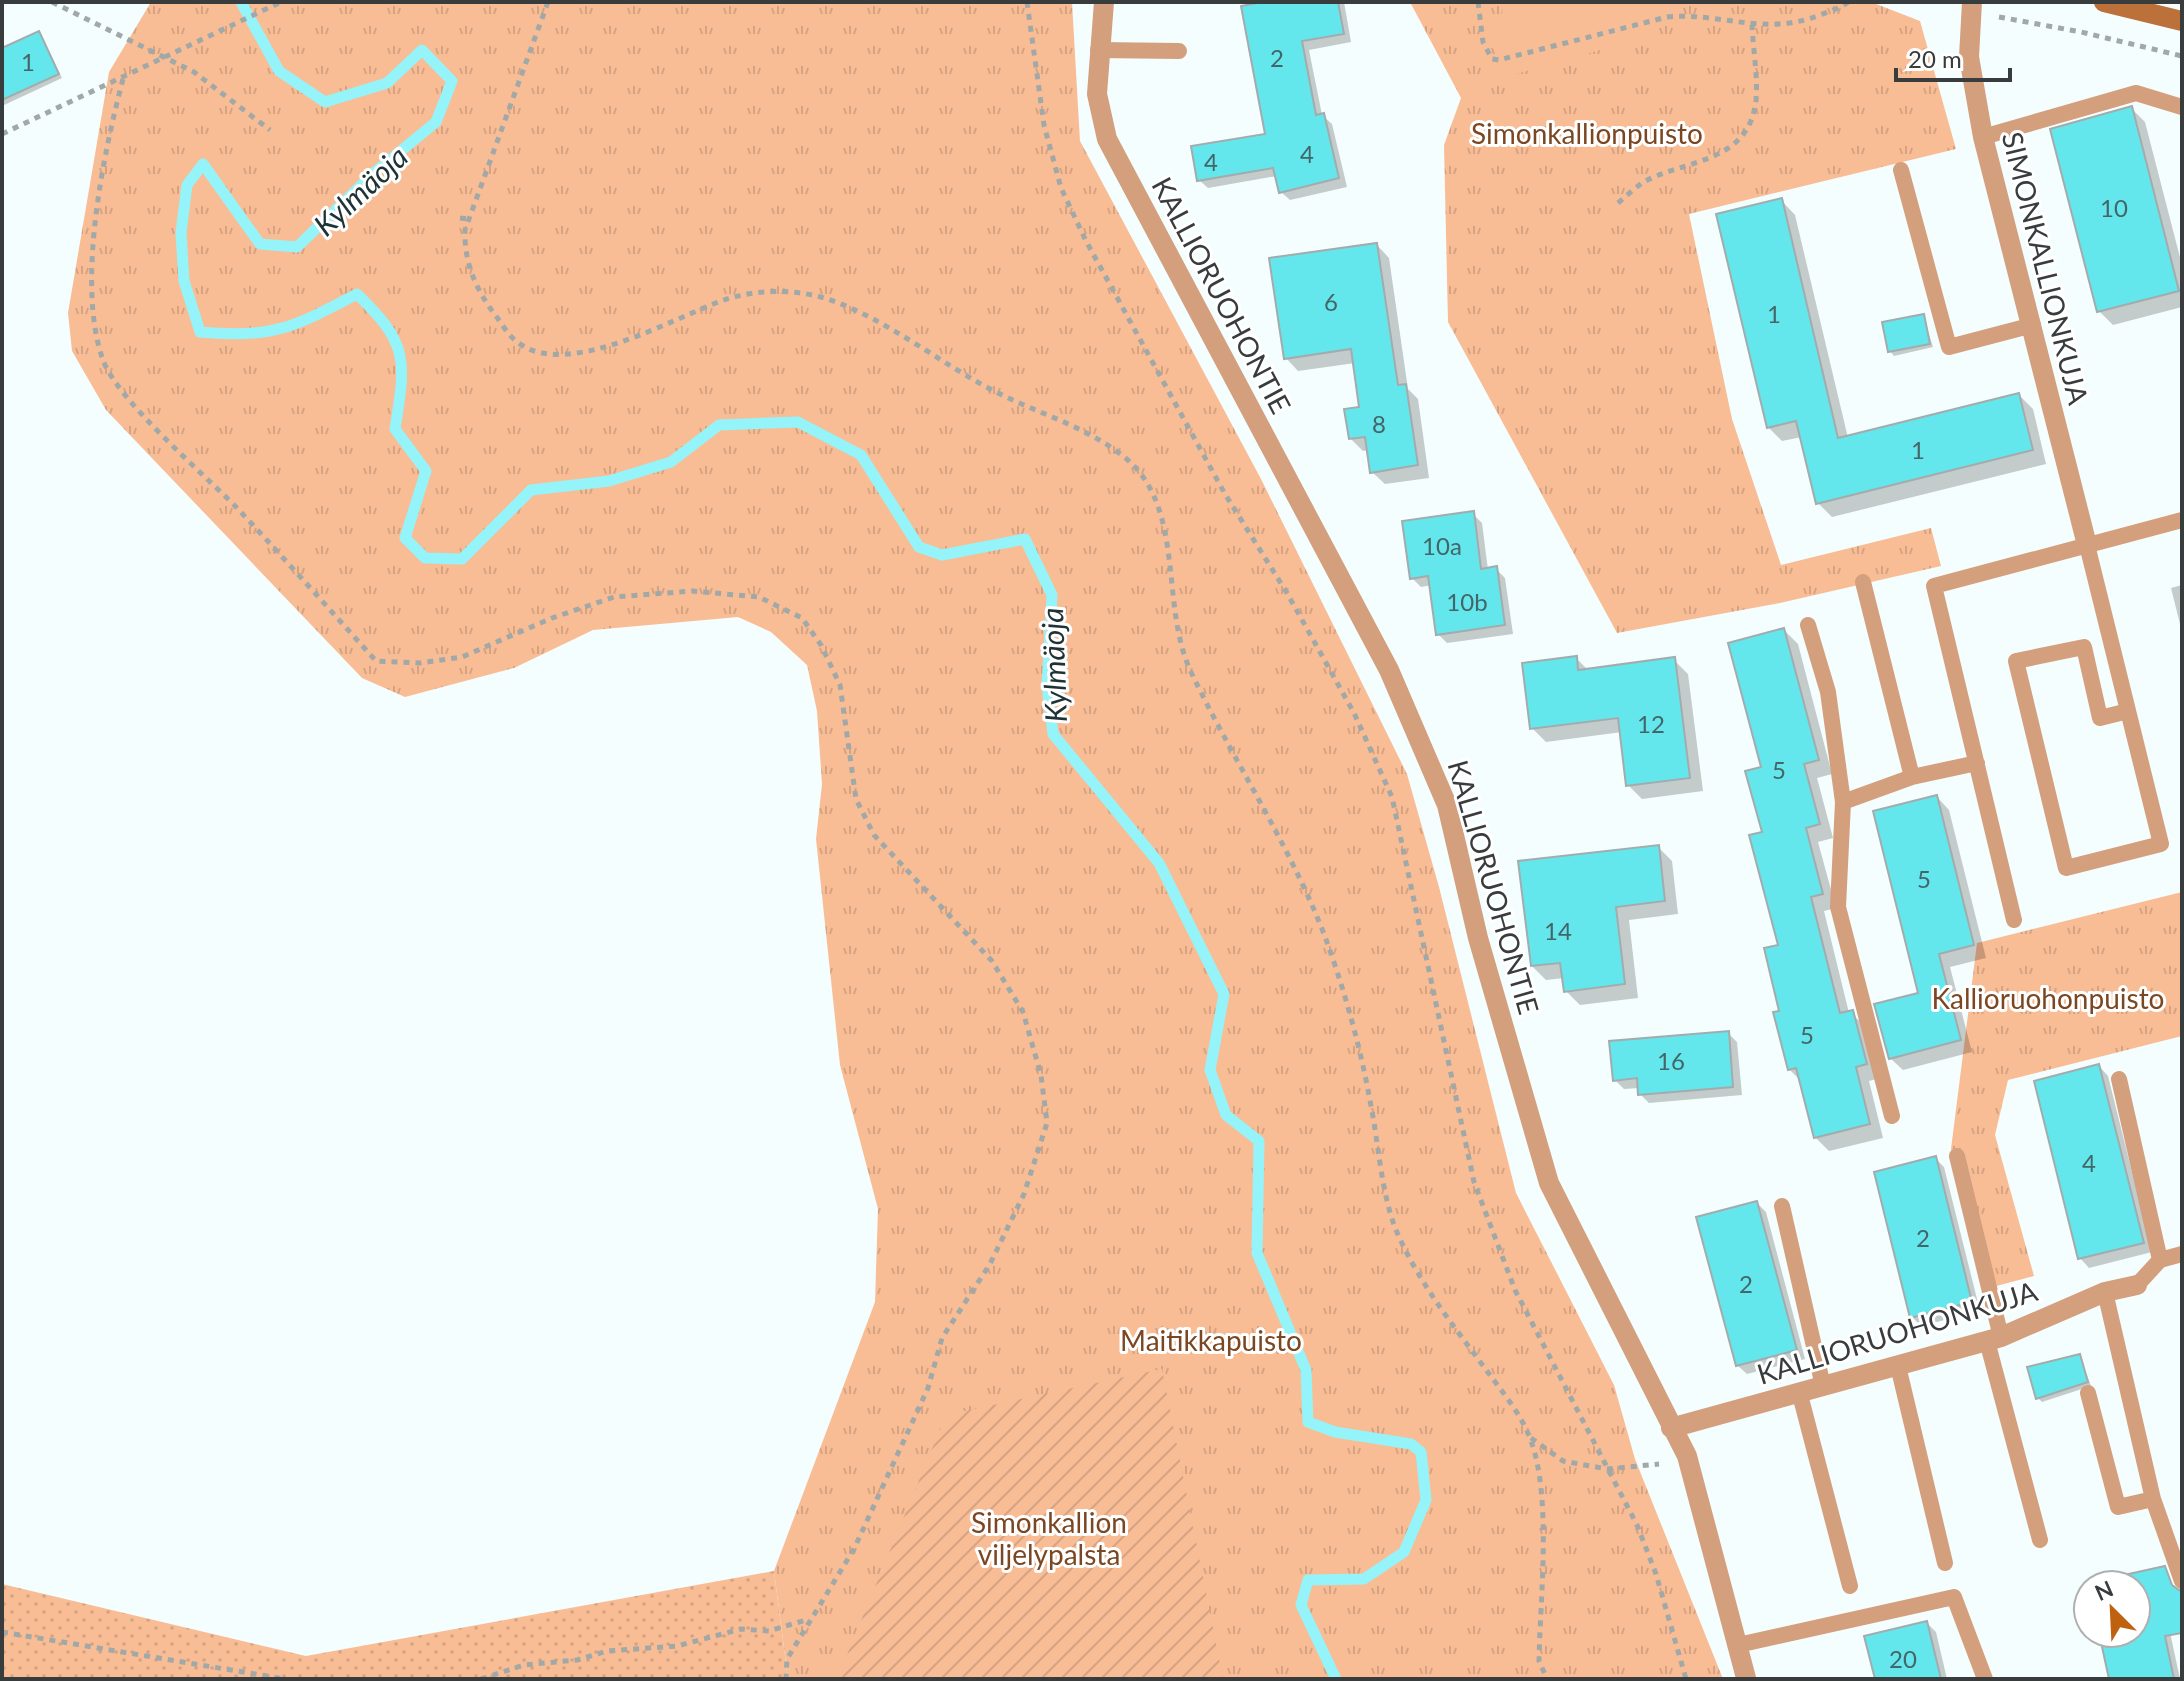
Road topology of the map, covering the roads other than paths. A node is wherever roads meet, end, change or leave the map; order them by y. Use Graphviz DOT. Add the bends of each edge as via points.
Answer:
graph roads {
  1 [pos="1104,2"];
  2 [pos="2104,2"];
  3 [pos="1971,7"];
  4 [pos="2182,21"];
  5 [pos="1098,50"];
  6 [pos="1179,51"];
  7 [pos="2182,107"];
  8 [pos="1983,137"];
  9 [pos="1901,170"];
  10 [pos="2033,325"];
  11 [pos="2182,520"];
  12 [pos="2087,545"];
  13 [pos="1863,582"];
  14 [pos="1808,625"];
  15 [pos="2128,711"];
  16 [pos="1977,763"];
  17 [pos="1912,777"];
  18 [pos="1843,802"];
  19 [pos="2014,920"];
  20 [pos="2119,1079"];
  21 [pos="1892,1116"];
  22 [pos="1957,1156"];
  23 [pos="1782,1206"];
  24 [pos="2182,1254"];
  25 [pos="2160,1260"];
  26 [pos="2137,1285"];
  27 [pos="2105,1292"];
  28 [pos="1994,1339"];
  29 [pos="1898,1366"];
  30 [pos="1823,1386"];
  31 [pos="1799,1391"];
  32 [pos="2088,1393"];
  33 [pos="1671,1428"];
  34 [pos="2153,1499"];
  35 [pos="2040,1540"];
  36 [pos="1945,1563"];
  37 [pos="2182,1581"];
  38 [pos="1850,1586"];
  39 [pos="1738,1645"];
  40 [pos="1746,1678"];
  41 [pos="1985,1679"];
  1 -- 5 [label="street, KALLIORUOHONTIE"];
  2 -- 4 [label="main road"];
  3 -- 8 [label="street, SIMONKALLIONKUJA" via="1969,57"];
  5 -- 6 [label="lane"];
  5 -- 33 [label="street, KALLIORUOHONTIE" via="1097,94 1107,139 1375,642 1420,738 1447,805 1478,938 1549,1183"];
  7 -- 8 [label="lane" via="2136,93"];
  8 -- 10 [label="street, SIMONKALLIONKUJA"];
  9 -- 10 [label="lane" via="1949,347"];
  10 -- 12 [label="street, SIMONKALLIONKUJA"];
  11 -- 12 [label="lane"];
  12 -- 15 [label="lane"];
  12 -- 16 [label="lane" via="1934,586"];
  13 -- 17 [label="lane"];
  14 -- 18 [label="lane" via="1828,692"];
  15 -- 15 [label="lane" via="2161,844 2066,868 2016,661 2084,647 2100,718"];
  16 -- 17 [label="lane"];
  16 -- 19 [label="lane"];
  17 -- 18 [label="lane"];
  18 -- 21 [label="lane" via="1838,907"];
  20 -- 25 [label="lane"];
  22 -- 28 [label="lane"];
  23 -- 30 [label="lane"];
  24 -- 25 [label="lane"];
  25 -- 26 [label="lane"];
  26 -- 27 [label="street, KALLIORUOHONKUJA"];
  27 -- 28 [label="street, KALLIORUOHONKUJA"];
  27 -- 34 [label="lane"];
  28 -- 29 [label="street, KALLIORUOHONKUJA"];
  28 -- 35 [label="lane"];
  29 -- 30 [label="street, KALLIORUOHONKUJA"];
  29 -- 36 [label="lane"];
  30 -- 31 [label="street, KALLIORUOHONKUJA"];
  31 -- 33 [label="street, KALLIORUOHONKUJA"];
  31 -- 38 [label="lane"];
  32 -- 34 [label="lane" via="2118,1507"];
  33 -- 39 [label="street, KALLIORUOHONTIE" via="1694,1455 1736,1613"];
  34 -- 37 [label="lane"];
  39 -- 40 [label="street, KALLIORUOHONTIE"];
  39 -- 41 [label="lane" via="1954,1597"];
}
